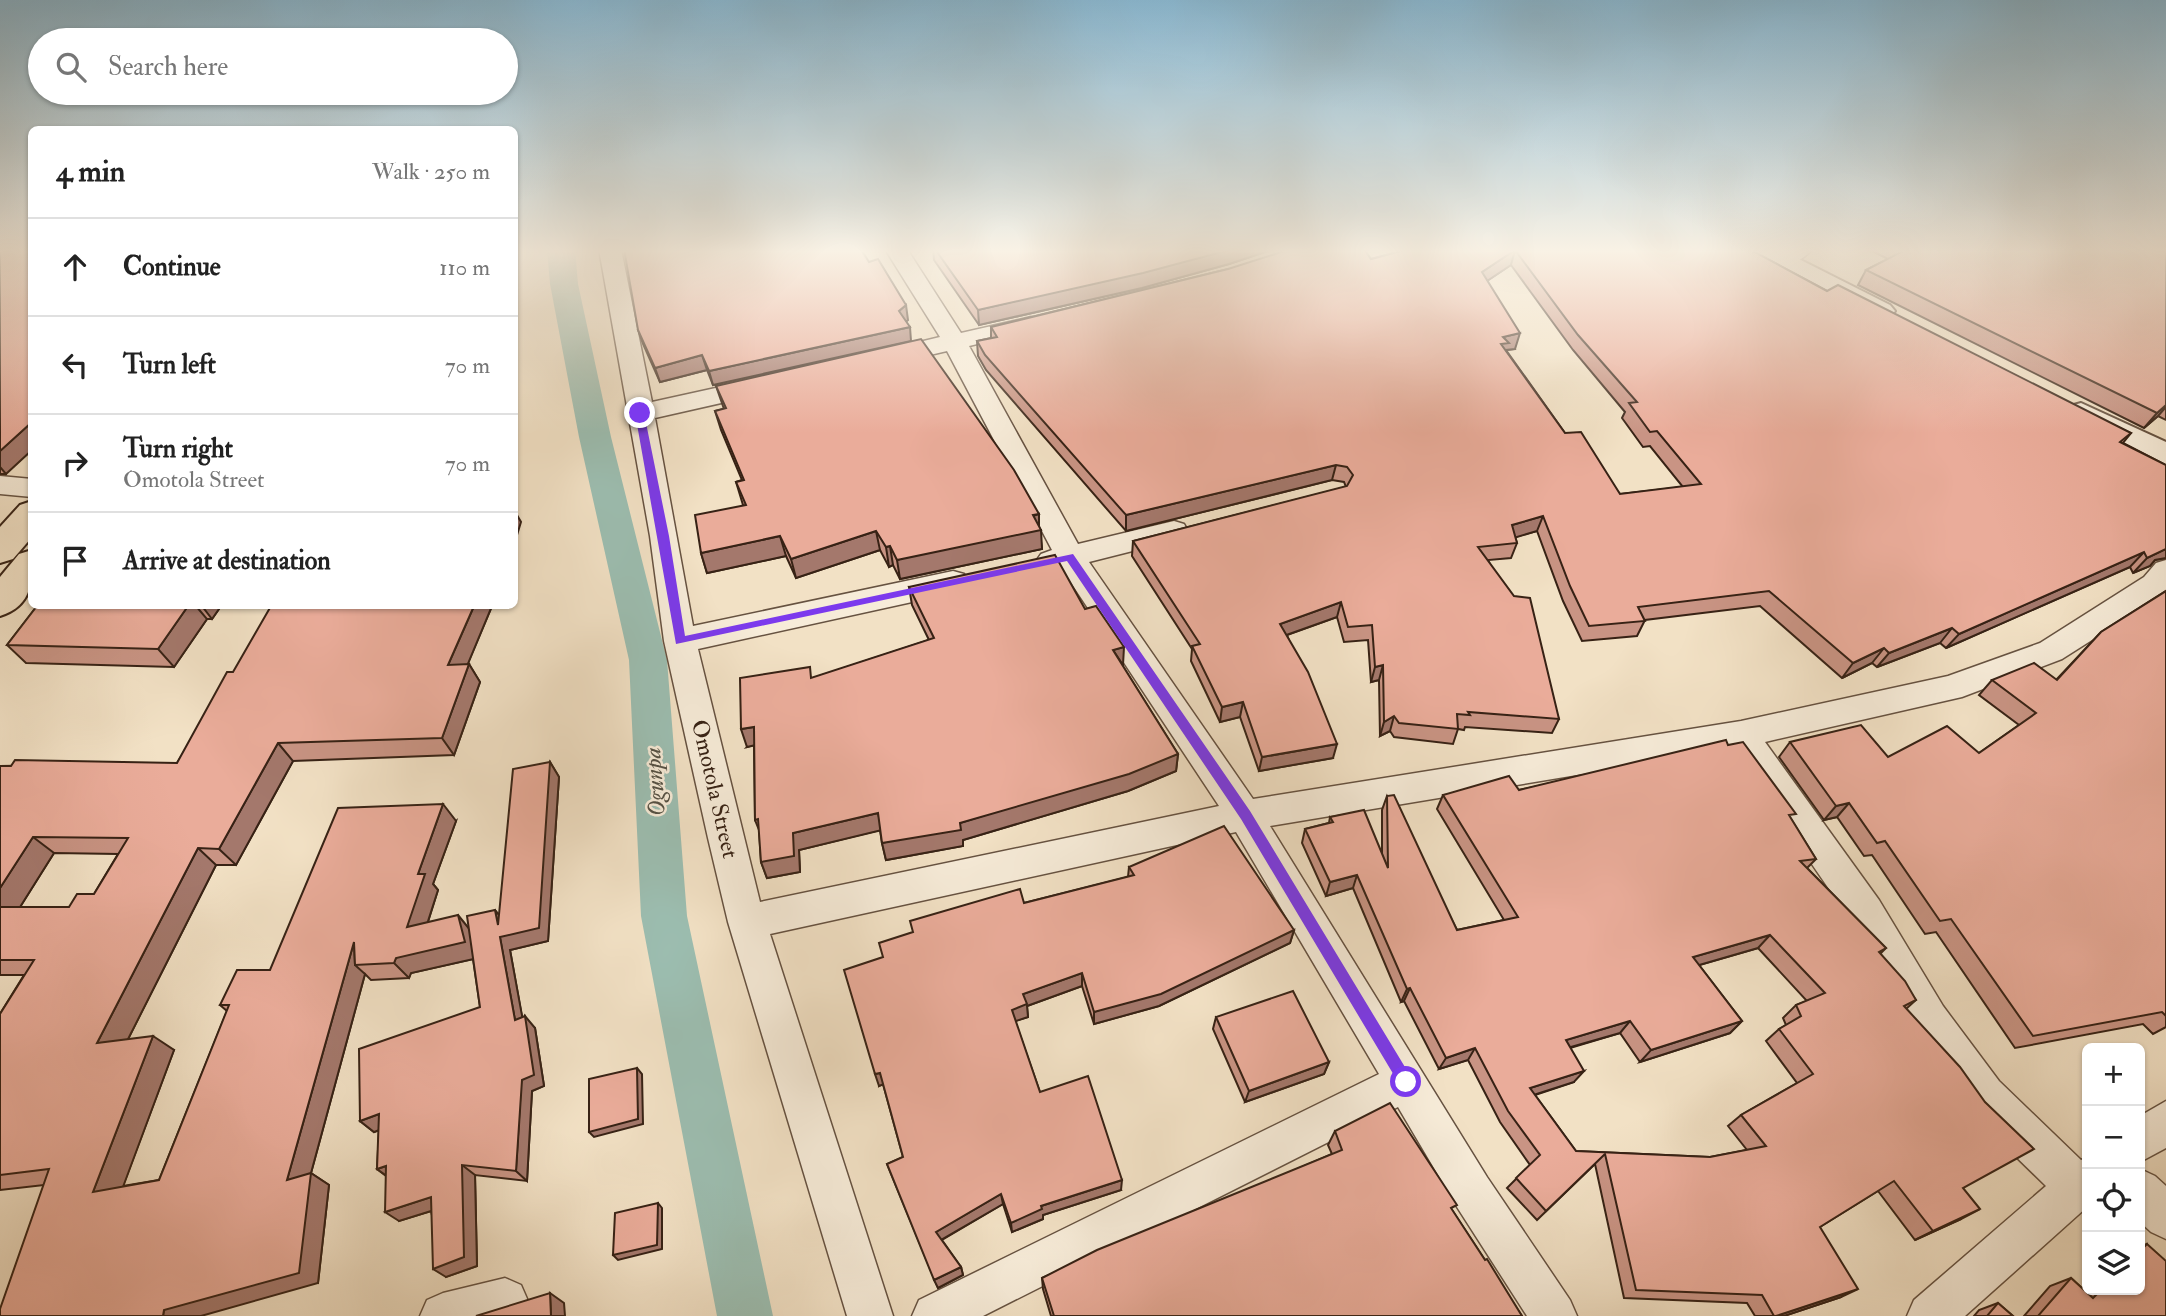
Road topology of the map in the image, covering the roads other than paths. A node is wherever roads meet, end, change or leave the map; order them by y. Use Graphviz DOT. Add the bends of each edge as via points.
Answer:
graph roads {
  1 [pos="627,310"];
  2 [pos="935,310"];
  3 [pos="1883,310"];
  4 [pos="1058,318"];
  5 [pos="1905,323"];
  6 [pos="955,342"];
  7 [pos="863,362"];
  8 [pos="784,380"];
  9 [pos="2054,399"];
  10 [pos="640,413"];
  11 [pos="2166,456"];
  12 [pos="0,485"];
  13 [pos="28,488"];
  14 [pos="28,518"];
  15 [pos="1201,524"];
  16 [pos="0,551"];
  17 [pos="1070,557"];
  18 [pos="1029,566"];
  19 [pos="28,568"];
  20 [pos="2166,571"];
  21 [pos="976,577"];
  22 [pos="0,602"];
  23 [pos="680,641"];
  24 [pos="1741,734"];
  25 [pos="1245,815"];
  26 [pos="747,922"];
  27 [pos="1406,1082"];
  28 [pos="2166,1122"];
  29 [pos="2145,1137"];
  30 [pos="2082,1182"];
  31 [pos="2145,1196"];
  32 [pos="2166,1217"];
  33 [pos="505,1301"];
  34 [pos="443,1316"];
  35 [pos="870,1316"];
  36 [pos="935,1316"];
  37 [pos="1554,1316"];
  38 [pos="1930,1316"];
  1 -- 10 [label="street, Omotola Street"];
  2 -- 6 [label="street"];
  3 -- 5 [label="street"];
  4 -- 6 [label="street"];
  6 -- 7 [label="street"];
  6 -- 17 [label="street"];
  8 -- 10 [label="street"];
  9 -- 11 [label="street"];
  10 -- 23 [label="street, Omotola Street"];
  12 -- 13 [label="street"];
  14 -- 16 [label="highway"];
  15 -- 17 [label="street"];
  17 -- 18 [label="street"];
  17 -- 25 [label="street"];
  19 -- 22 [label="highway"];
  20 -- 24 [label="street" via="2155,585 2052,651 1951,688"];
  21 -- 23 [label="street"];
  23 -- 26 [label="street, Omotola Street"];
  24 -- 25 [label="street"];
  24 -- 30 [label="street" via="1866,912 1929,1019 1984,1096"];
  25 -- 26 [label="street"];
  25 -- 27 [label="street"];
  26 -- 35 [label="street, Omotola Street"];
  27 -- 36 [label="street"];
  27 -- 37 [label="street"];
  28 -- 29 [label="street"];
  30 -- 38 [label="street"];
  31 -- 32 [label="street"];
  33 -- 34 [label="street"];
}
